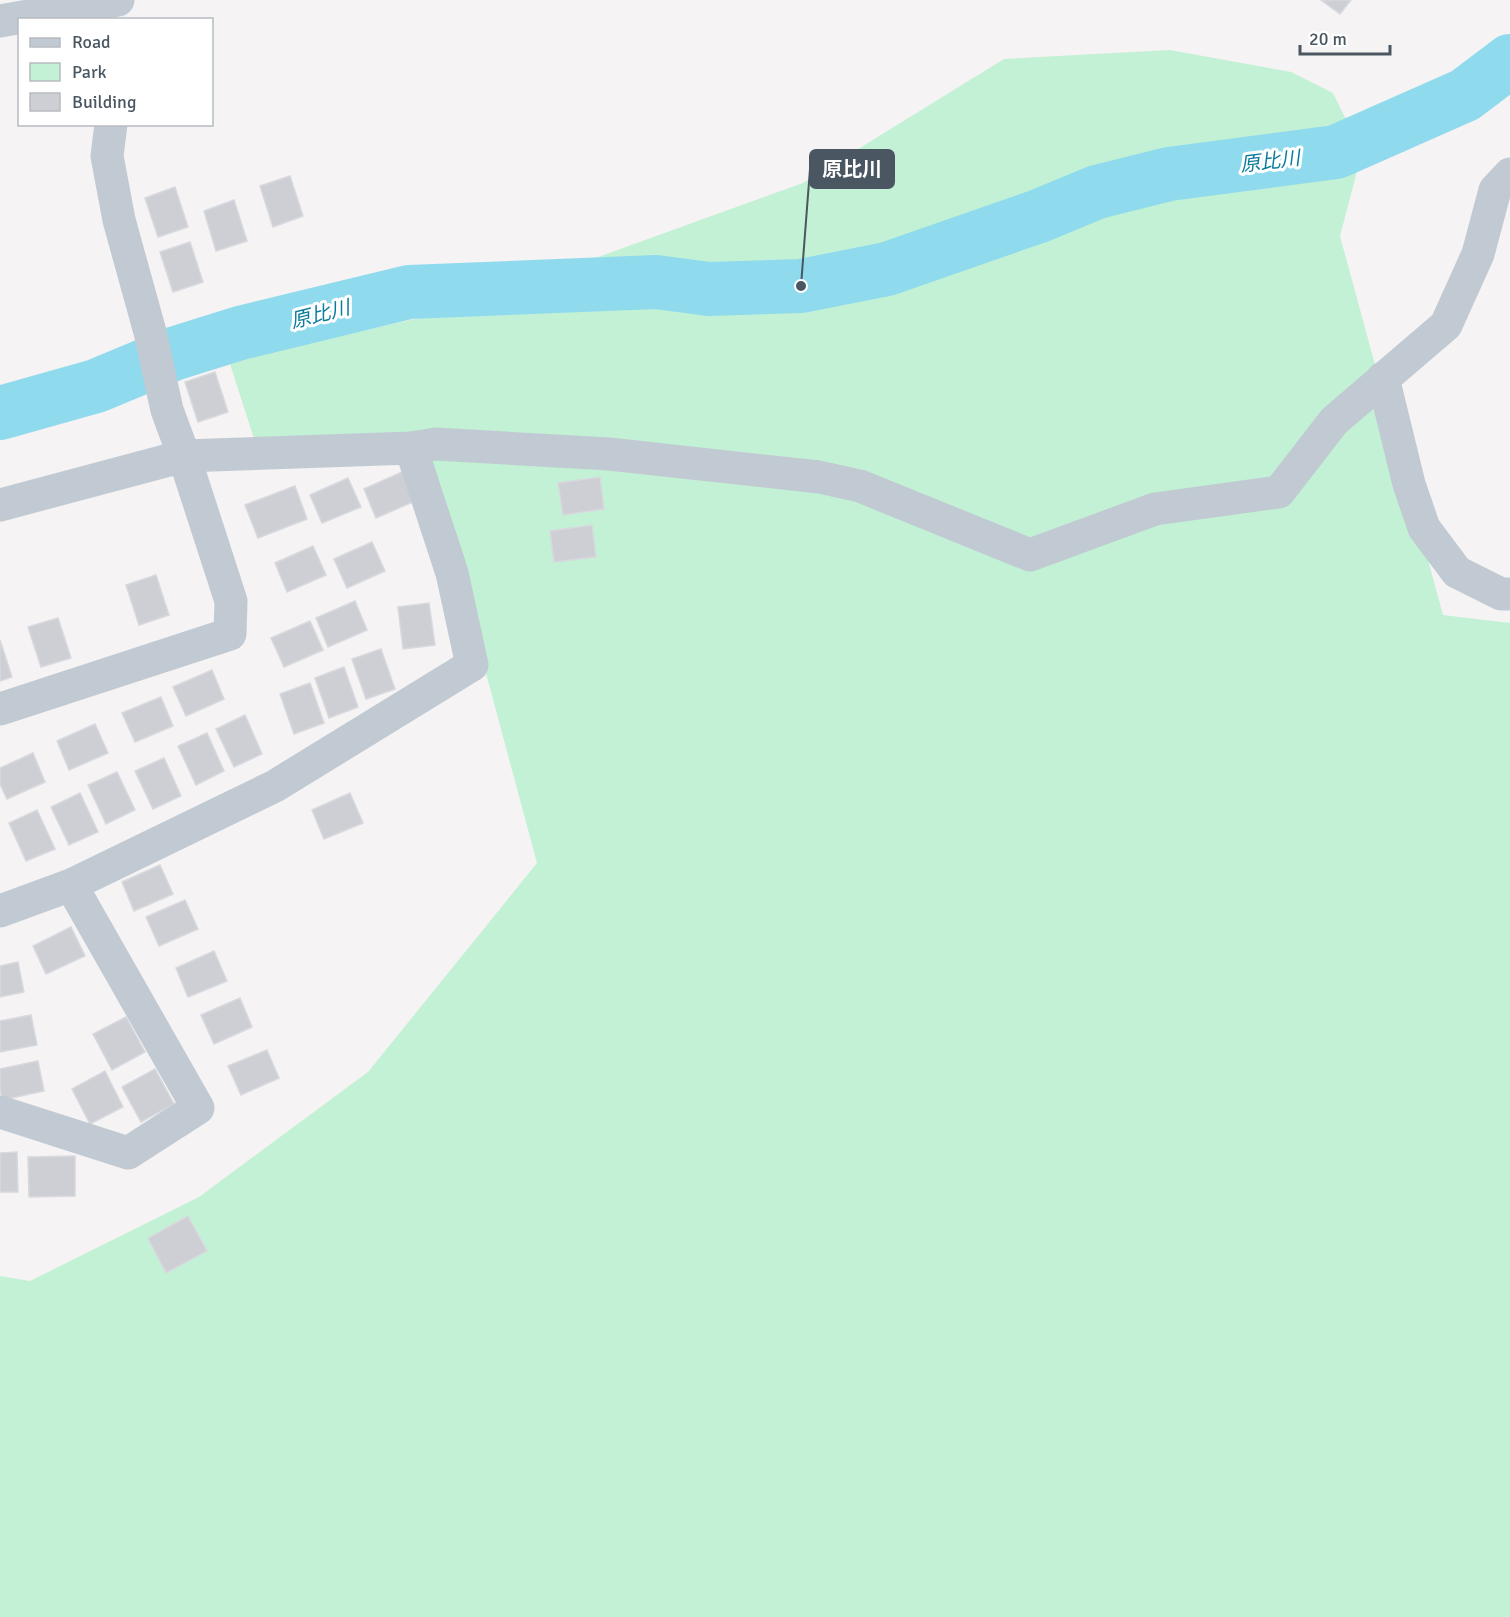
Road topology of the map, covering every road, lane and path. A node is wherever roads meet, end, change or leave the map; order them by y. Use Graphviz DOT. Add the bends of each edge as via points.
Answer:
graph roads {
  1 [pos="118,0"];
  2 [pos="135,0"];
  3 [pos="130,18"];
  4 [pos="0,21"];
  5 [pos="111,126"];
  6 [pos="1510,174"];
  7 [pos="1383,378"];
  8 [pos="411,448"];
  9 [pos="184,456"];
  10 [pos="0,505"];
  11 [pos="1510,594"];
  12 [pos="0,709"];
  13 [pos="71,885"];
  14 [pos="0,911"];
  15 [pos="0,1112"];
  1 -- 4 [label="street"];
  2 -- 3 [label="street"];
  5 -- 9 [label="street" via="107,156 119,220 167,410"];
  6 -- 7 [label="street" via="1494,190 1478,254 1446,325"];
  7 -- 8 [label="street" via="1334,421 1280,492 1155,509 1030,555 860,486 819,477 609,454 436,444"];
  7 -- 11 [label="street" via="1408,484 1424,528 1457,572 1501,594"];
  8 -- 9 [label="street"];
  8 -- 13 [label="street" via="452,573 472,665 275,786"];
  9 -- 10 [label="street"];
  9 -- 12 [label="street" via="231,601 230,634"];
  13 -- 14 [label="street"];
  13 -- 15 [label="street" via="198,1108 128,1153"];
}
